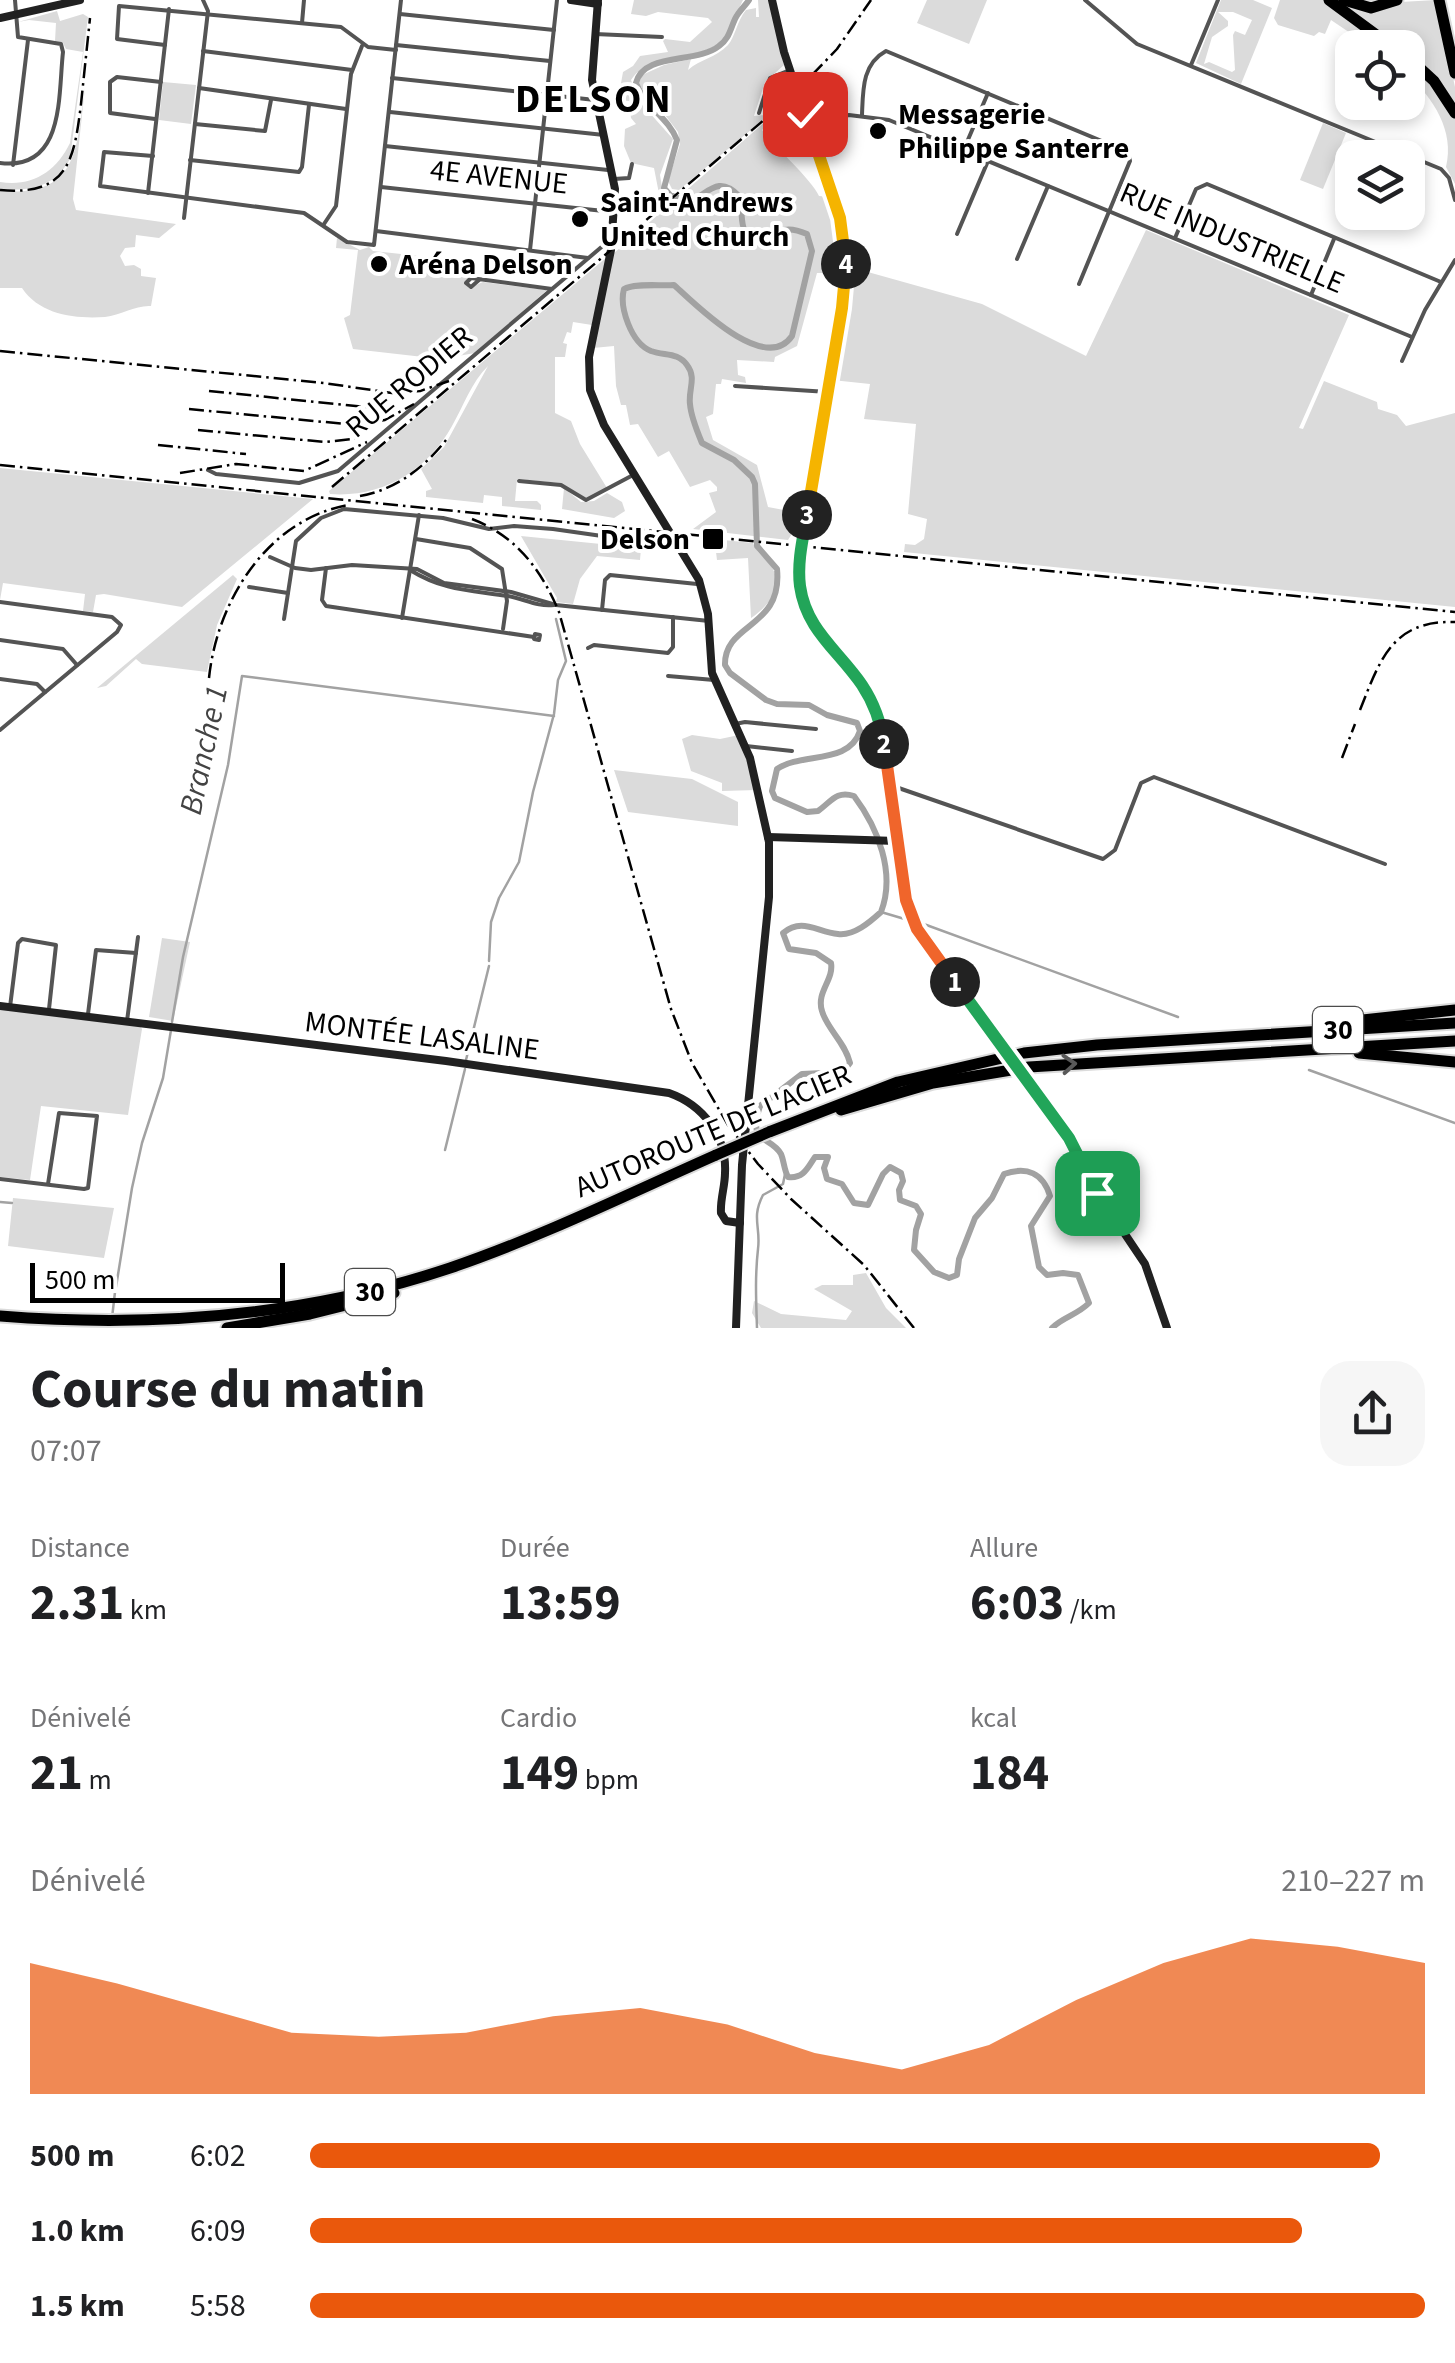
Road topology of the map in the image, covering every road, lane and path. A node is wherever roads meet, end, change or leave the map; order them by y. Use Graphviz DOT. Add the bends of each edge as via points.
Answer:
graph roads {
  1 [pos="14,0"];
  2 [pos="80,0"];
  3 [pos="304,0"];
  4 [pos="401,0"];
  5 [pos="557,0"];
  6 [pos="573,0"];
  7 [pos="772,0"];
  8 [pos="1085,0"];
  9 [pos="1218,0"];
  10 [pos="1329,0"];
  11 [pos="1344,0"];
  12 [pos="1397,0"];
  13 [pos="1442,0"];
  14 [pos="598,2"];
  15 [pos="58,3"];
  16 [pos="169,9"];
  17 [pos="206,14"];
  18 [pos="400,14"];
  19 [pos="14,16"];
  20 [pos="0,18"];
  21 [pos="302,23"];
  22 [pos="554,30"];
  23 [pos="1370,30"];
  24 [pos="595,34"];
  25 [pos="662,37"];
  26 [pos="28,40"];
  27 [pos="1455,42"];
  28 [pos="363,44"];
  29 [pos="165,45"];
  30 [pos="396,47"];
  31 [pos="202,51"];
  32 [pos="550,61"];
  33 [pos="1191,66"];
  34 [pos="352,70"];
  35 [pos="790,70"];
  36 [pos="1425,73"];
  37 [pos="1455,73"];
  38 [pos="392,78"];
  39 [pos="160,82"];
  40 [pos="198,88"];
  41 [pos="988,93"];
  42 [pos="546,95"];
  43 [pos="272,100"];
  44 [pos="595,100"];
  45 [pos="309,105"];
  46 [pos="346,109"];
  47 [pos="389,112"];
  48 [pos="1455,112"];
  49 [pos="759,113"];
  50 [pos="862,114"];
  51 [pos="156,119"];
  52 [pos="194,124"];
  53 [pos="808,125"];
  54 [pos="543,129"];
  55 [pos="604,135"];
  56 [pos="385,146"];
  57 [pos="964,150"];
  58 [pos="152,156"];
  59 [pos="190,160"];
  60 [pos="988,160"];
  61 [pos="0,163"];
  62 [pos="540,163"];
  63 [pos="13,164"];
  64 [pos="632,164"];
  65 [pos="614,174"];
  66 [pos="1048,186"];
  67 [pos="381,188"];
  68 [pos="148,193"];
  69 [pos="186,197"];
  70 [pos="1455,200"];
  71 [pos="535,204"];
  72 [pos="1109,211"];
  73 [pos="614,212"];
  74 [pos="184,218"];
  75 [pos="324,224"];
  76 [pos="376,231"];
  77 [pos="957,234"];
  78 [pos="1335,237"];
  79 [pos="1175,238"];
  80 [pos="611,242"];
  81 [pos="530,250"];
  82 [pos="588,258"];
  83 [pos="1017,258"];
  84 [pos="1455,260"];
  85 [pos="479,280"];
  86 [pos="1442,282"];
  87 [pos="1078,284"];
  88 [pos="552,289"];
  89 [pos="1311,295"];
  90 [pos="1412,337"];
  91 [pos="1402,361"];
  92 [pos="735,386"];
  93 [pos="828,392"];
  94 [pos="208,470"];
  95 [pos="635,474"];
  96 [pos="519,480"];
  97 [pos="420,516"];
  98 [pos="416,540"];
  99 [pos="678,542"];
  100 [pos="270,557"];
  101 [pos="292,566"];
  102 [pos="326,568"];
  103 [pos="410,570"];
  104 [pos="700,583"];
  105 [pos="250,587"];
  106 [pos="288,592"];
  107 [pos="506,593"];
  108 [pos="0,602"];
  109 [pos="602,610"];
  110 [pos="673,617"];
  111 [pos="402,618"];
  112 [pos="284,619"];
  113 [pos="708,621"];
  114 [pos="502,632"];
  115 [pos="534,637"];
  116 [pos="0,640"];
  117 [pos="588,648"];
  118 [pos="78,665"];
  119 [pos="668,676"];
  120 [pos="0,679"];
  121 [pos="714,680"];
  122 [pos="45,692"];
  123 [pos="735,724"];
  124 [pos="816,729"];
  125 [pos="0,730"];
  126 [pos="746,746"];
  127 [pos="792,751"];
  128 [pos="890,785"];
  129 [pos="768,837"];
  130 [pos="897,840"];
  131 [pos="1384,864"];
  132 [pos="138,936"];
  133 [pos="136,953"];
  134 [pos="5,1006"];
  135 [pos="1455,1010"];
  136 [pos="49,1012"];
  137 [pos="88,1016"];
  138 [pos="128,1021"];
  139 [pos="1455,1024"];
  140 [pos="1222,1037"];
  141 [pos="1455,1041"];
  142 [pos="1315,1049"];
  143 [pos="1455,1062"];
  144 [pos="771,1134"];
  145 [pos="717,1158"];
  146 [pos="0,1179"];
  147 [pos="48,1184"];
  148 [pos="740,1223"];
  149 [pos="0,1316"];
  150 [pos="227,1328"];
  151 [pos="736,1328"];
  152 [pos="1167,1328"];
  1 -- 19 [label="street"];
  2 -- 15 [label="street"];
  3 -- 21 [label="street"];
  4 -- 18 [label="street"];
  5 -- 22 [label="street"];
  6 -- 14 [label="street"];
  7 -- 35 [label="street"];
  8 -- 33 [label="street" via="1133,41"];
  9 -- 33 [label="street"];
  10 -- 23 [label="highway"];
  11 -- 12 [label="highway" via="1371,8"];
  13 -- 27 [label="highway"];
  13 -- 37 [label="highway"];
  14 -- 24 [label="street"];
  15 -- 19 [label="street"];
  16 -- 17 [label="street"];
  16 -- 29 [label="street"];
  16 -- 29 [label="street" via="120,4 117,10 116,40"];
  17 -- 21 [label="street"];
  17 -- 31 [label="street"];
  18 -- 22 [label="street"];
  18 -- 30 [label="street"];
  19 -- 20 [label="street"];
  19 -- 26 [label="street" via="18,37"];
  21 -- 28 [label="street" via="343,27"];
  22 -- 32 [label="street"];
  24 -- 25 [label="street"];
  24 -- 44 [label="street"];
  26 -- 63 [label="street"];
  26 -- 63 [label="street" via="61,44 64,52 50,140 35,158"];
  28 -- 30 [label="street"];
  28 -- 34 [label="street"];
  29 -- 39 [label="street"];
  30 -- 32 [label="street"];
  30 -- 38 [label="street"];
  31 -- 34 [label="street"];
  31 -- 40 [label="street"];
  32 -- 42 [label="street"];
  33 -- 70 [label="street" via="1441,169"];
  34 -- 46 [label="street"];
  35 -- 49 [label="street" via="770,78"];
  35 -- 53 [label="street"];
  36 -- 48 [label="highway"];
  38 -- 42 [label="street"];
  38 -- 47 [label="street"];
  39 -- 51 [label="street"];
  39 -- 51 [label="street" via="114,78 109,96 112,114"];
  40 -- 43 [label="street"];
  40 -- 52 [label="street"];
  41 -- 50 [label="street" via="884,51 865,75"];
  41 -- 57 [label="street"];
  41 -- 72 [label="street" via="1128,152"];
  42 -- 44 [label="street"];
  42 -- 54 [label="street"];
  43 -- 45 [label="street"];
  43 -- 52 [label="street" via="263,131"];
  44 -- 55 [label="street"];
  45 -- 46 [label="street"];
  45 -- 59 [label="street" via="300,172"];
  46 -- 75 [label="street" via="336,206"];
  47 -- 54 [label="street"];
  47 -- 56 [label="street"];
  50 -- 53 [label="street, RUE INDUSTRIELLE"];
  50 -- 57 [label="street, RUE INDUSTRIELLE"];
  51 -- 58 [label="street"];
  52 -- 59 [label="street"];
  53 -- 93 [label="street" via="846,252"];
  54 -- 55 [label="street"];
  54 -- 62 [label="street"];
  55 -- 65 [label="street"];
  56 -- 62 [label="street"];
  56 -- 67 [label="street"];
  57 -- 60 [label="street, RUE INDUSTRIELLE"];
  58 -- 68 [label="street"];
  58 -- 68 [label="street" via="102,154 104,188"];
  59 -- 69 [label="street"];
  60 -- 66 [label="street, RUE INDUSTRIELLE"];
  60 -- 77 [label="street"];
  61 -- 63 [label="street"];
  62 -- 65 [label="street"];
  62 -- 71 [label="street"];
  64 -- 65 [label="street" via="629,178"];
  65 -- 73 [label="street"];
  66 -- 72 [label="street, RUE INDUSTRIELLE"];
  66 -- 83 [label="street"];
  67 -- 71 [label="street, 4E AVENUE"];
  67 -- 76 [label="street"];
  68 -- 69 [label="street"];
  69 -- 74 [label="street"];
  69 -- 75 [label="street" via="304,213"];
  71 -- 73 [label="street, 4E AVENUE"];
  71 -- 81 [label="street"];
  72 -- 79 [label="street, RUE INDUSTRIELLE"];
  72 -- 87 [label="street"];
  73 -- 80 [label="street"];
  75 -- 76 [label="street" via="347,242 374,246"];
  76 -- 81 [label="street"];
  78 -- 79 [label="street" via="1204,184"];
  78 -- 86 [label="street"];
  78 -- 89 [label="street"];
  79 -- 89 [label="street, RUE INDUSTRIELLE"];
  80 -- 82 [label="street, RUE RODIER"];
  80 -- 95 [label="street" via="590,385 601,420"];
  81 -- 82 [label="street"];
  82 -- 88 [label="street, RUE RODIER"];
  84 -- 86 [label="street"];
  85 -- 88 [label="street"];
  86 -- 90 [label="street"];
  88 -- 94 [label="street, RUE RODIER" via="338,470 295,483"];
  89 -- 90 [label="street, RUE INDUSTRIELLE"];
  90 -- 91 [label="street"];
  92 -- 93 [label="street"];
  93 -- 128 [label="street" via="800,584 814,626 874,708"];
  95 -- 96 [label="street" via="586,500 563,486"];
  95 -- 99 [label="street"];
  97 -- 98 [label="street"];
  97 -- 99 [label="street" via="491,529"];
  97 -- 101 [label="street" via="358,508 330,513 296,541"];
  98 -- 103 [label="street"];
  98 -- 107 [label="street" via="482,554 503,570"];
  99 -- 104 [label="street"];
  100 -- 101 [label="street"];
  101 -- 102 [label="street"];
  101 -- 106 [label="street"];
  102 -- 103 [label="street"];
  102 -- 111 [label="street" via="325,606"];
  103 -- 107 [label="street" via="446,586"];
  103 -- 111 [label="street"];
  104 -- 109 [label="street" via="608,576"];
  104 -- 113 [label="street"];
  105 -- 106 [label="street"];
  106 -- 112 [label="street"];
  107 -- 109 [label="street" via="536,605"];
  107 -- 114 [label="street"];
  108 -- 118 [label="street" via="120,622"];
  109 -- 110 [label="street"];
  110 -- 113 [label="street"];
  110 -- 117 [label="street" via="668,652"];
  111 -- 114 [label="street"];
  113 -- 121 [label="street"];
  114 -- 115 [label="street"];
  116 -- 118 [label="street" via="62,648"];
  118 -- 122 [label="street"];
  119 -- 121 [label="street"];
  120 -- 122 [label="street" via="37,684"];
  121 -- 123 [label="street"];
  122 -- 125 [label="street"];
  123 -- 124 [label="street"];
  123 -- 126 [label="street"];
  126 -- 127 [label="street"];
  126 -- 129 [label="street"];
  128 -- 130 [label="street"];
  128 -- 131 [label="street" via="1103,859 1115,850 1140,782 1154,777"];
  129 -- 130 [label="street"];
  129 -- 148 [label="street"];
  130 -- 152 [label="street, bridge" via="915,925 1072,1144 1145,1264"];
  132 -- 133 [label="street"];
  133 -- 137 [label="street" via="96,950"];
  133 -- 138 [label="street"];
  134 -- 136 [label="street, MONTÉE LASALINE"];
  134 -- 136 [label="street" via="22,939 56,945"];
  135 -- 140 [label="highway"];
  136 -- 137 [label="street, MONTÉE LASALINE"];
  137 -- 138 [label="street, MONTÉE LASALINE"];
  138 -- 148 [label="street, MONTÉE LASALINE" via="675,1095 699,1110 717,1134 726,1165 720,1213"];
  139 -- 140 [label="highway, AUTOROUTE DE L'ACIER / 30"];
  140 -- 144 [label="highway, AUTOROUTE DE L'ACIER / 30" via="991,1059 888,1085"];
  141 -- 142 [label="highway, AUTOROUTE DE L'ACIER / 30"];
  142 -- 143 [label="highway"];
  144 -- 142 [label="highway, AUTOROUTE DE L'ACIER / 30, one-way" via="972,1075"];
  144 -- 145 [label="highway, AUTOROUTE DE L'ACIER / 30, bridge"];
  145 -- 149 [label="highway, AUTOROUTE DE L'ACIER / 30" via="473,1259 336,1300 170,1322"];
  145 -- 150 [label="highway, AUTOROUTE DE L'ACIER / 30" via="431,1281"];
  146 -- 147 [label="street"];
  147 -- 147 [label="street" via="59,1115 98,1118 90,1184"];
  148 -- 151 [label="street"];
}
